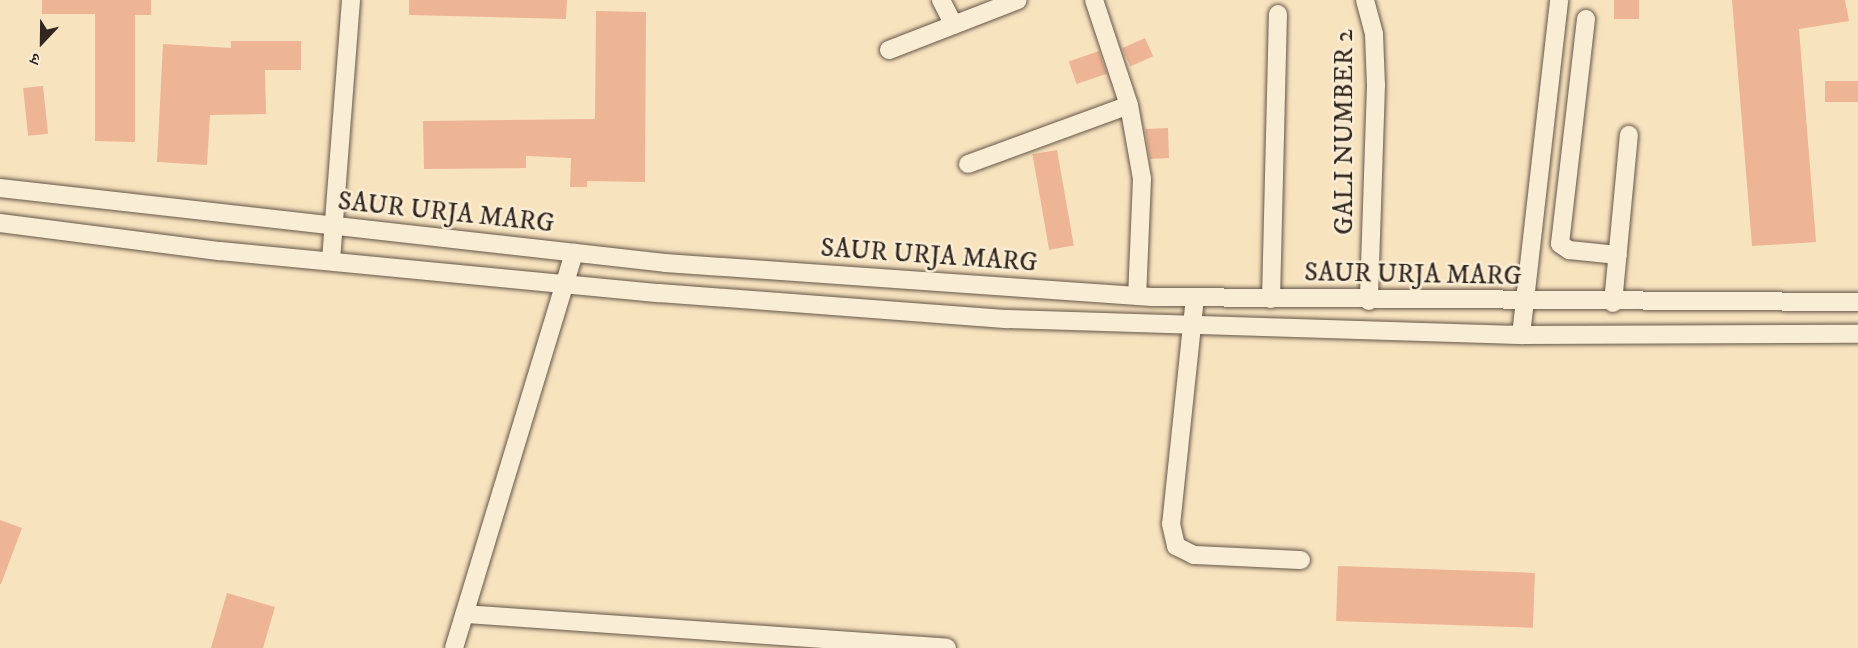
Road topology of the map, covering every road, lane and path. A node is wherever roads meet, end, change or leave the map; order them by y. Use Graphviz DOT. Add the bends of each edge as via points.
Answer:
graph roads {
  1 [pos="351,0"];
  2 [pos="941,0"];
  3 [pos="1094,0"];
  4 [pos="1365,0"];
  5 [pos="1559,0"];
  6 [pos="1006,2"];
  7 [pos="1278,14"];
  8 [pos="1586,19"];
  9 [pos="954,25"];
  10 [pos="889,50"];
  11 [pos="1129,105"];
  12 [pos="1629,135"];
  13 [pos="968,164"];
  14 [pos="0,188"];
  15 [pos="0,223"];
  16 [pos="334,226"];
  17 [pos="574,253"];
  18 [pos="1618,255"];
  19 [pos="331,260"];
  20 [pos="566,283"];
  21 [pos="949,283"];
  22 [pos="1137,296"];
  23 [pos="1194,297"];
  24 [pos="1271,298"];
  25 [pos="1369,301"];
  26 [pos="1858,302"];
  27 [pos="1526,303"];
  28 [pos="1613,303"];
  29 [pos="949,315"];
  30 [pos="1193,327"];
  31 [pos="1858,334"];
  32 [pos="1521,335"];
  33 [pos="1301,560"];
  34 [pos="465,614"];
  35 [pos="454,648"];
  36 [pos="946,648"];
  1 -- 16 [label="street"];
  2 -- 9 [label="street"];
  3 -- 11 [label="street"];
  4 -- 25 [label="street, GALI NUMBER 2" via="1374,34 1376,85"];
  5 -- 27 [label="street"];
  6 -- 9 [label="street"];
  7 -- 24 [label="street"];
  8 -- 18 [label="street" via="1560,244 1569,250"];
  9 -- 10 [label="street"];
  11 -- 13 [label="street"];
  11 -- 22 [label="street" via="1142,179"];
  12 -- 18 [label="street"];
  14 -- 16 [label="street, SAUR URJA MARG"];
  15 -- 19 [label="street"];
  16 -- 17 [label="street, SAUR URJA MARG"];
  16 -- 19 [label="street"];
  17 -- 20 [label="street"];
  17 -- 21 [label="street, SAUR URJA MARG"];
  18 -- 28 [label="street"];
  19 -- 20 [label="street"];
  20 -- 29 [label="street"];
  20 -- 34 [label="street"];
  21 -- 22 [label="street, SAUR URJA MARG"];
  21 -- 29 [label="street"];
  22 -- 23 [label="street, SAUR URJA MARG"];
  23 -- 24 [label="street, SAUR URJA MARG"];
  23 -- 30 [label="street"];
  24 -- 25 [label="street, SAUR URJA MARG"];
  25 -- 27 [label="street, SAUR URJA MARG"];
  26 -- 28 [label="street, SAUR URJA MARG"];
  27 -- 28 [label="street, SAUR URJA MARG"];
  27 -- 32 [label="street"];
  29 -- 30 [label="street"];
  30 -- 32 [label="street"];
  30 -- 33 [label="street" via="1171,524 1176,546 1214,557"];
  31 -- 32 [label="street"];
  34 -- 35 [label="street"];
  34 -- 36 [label="street"];
}
